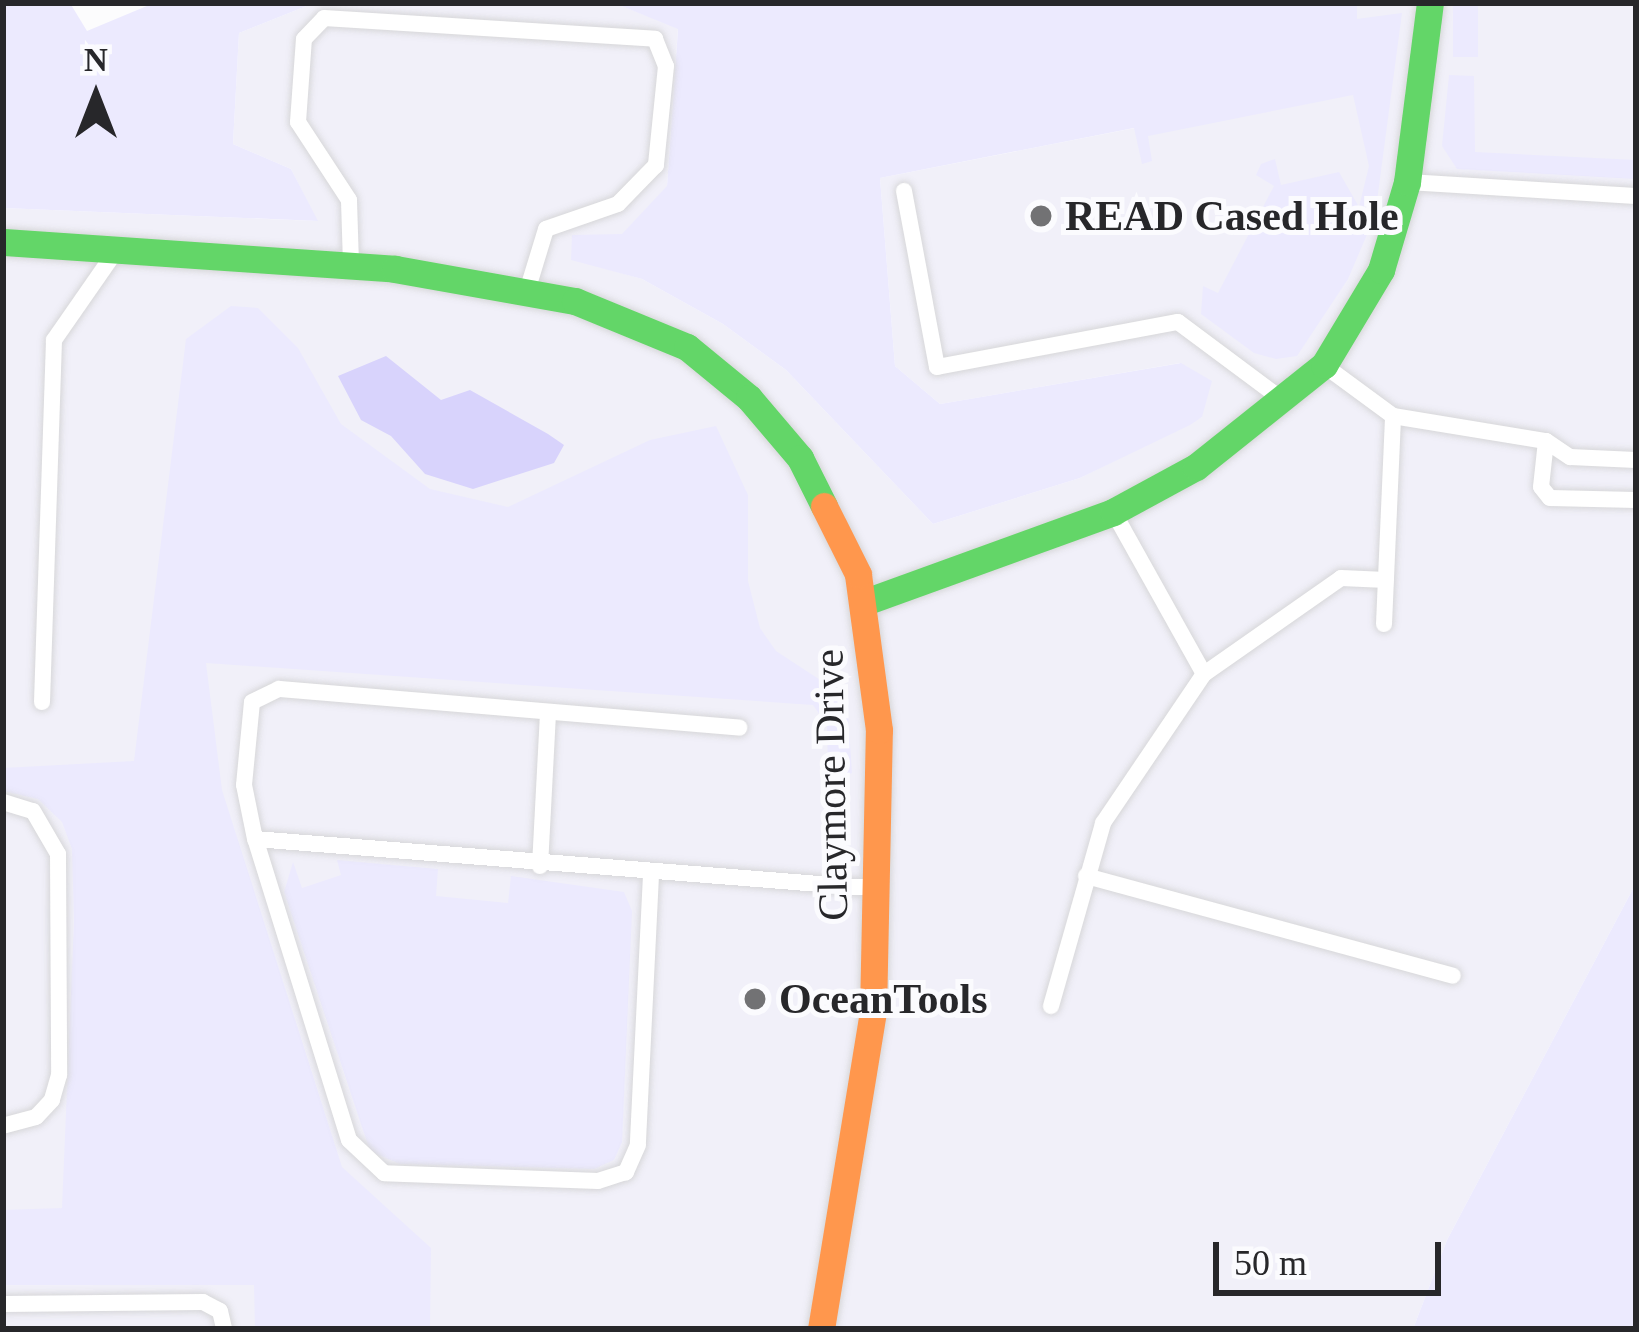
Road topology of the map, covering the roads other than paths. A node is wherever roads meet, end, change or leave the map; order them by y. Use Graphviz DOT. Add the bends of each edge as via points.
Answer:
graph roads {
  1 [pos="1430,3"];
  2 [pos="1407,182"];
  3 [pos="904,191"];
  4 [pos="1636,196"];
  5 [pos="3,242"];
  6 [pos="116,249"];
  7 [pos="351,265"];
  8 [pos="528,290"];
  9 [pos="1324,365"];
  10 [pos="1285,402"];
  11 [pos="1393,416"];
  12 [pos="1546,441"];
  13 [pos="1636,460"];
  14 [pos="1636,500"];
  15 [pos="1113,512"];
  16 [pos="1386,580"];
  17 [pos="866,602"];
  18 [pos="1384,624"];
  19 [pos="1204,674"];
  20 [pos="42,702"];
  21 [pos="548,712"];
  22 [pos="739,728"];
  23 [pos="3,802"];
  24 [pos="255,839"];
  25 [pos="540,866"];
  26 [pos="651,875"];
  27 [pos="1086,876"];
  28 [pos="878,888"];
  29 [pos="1453,976"];
  30 [pos="1051,1006"];
  31 [pos="3,1126"];
  32 [pos="3,1304"];
  33 [pos="224,1329"];
  34 [pos="821,1329"];
  1 -- 2 [label="street"];
  2 -- 4 [label="lane"];
  2 -- 9 [label="street" via="1381,270"];
  3 -- 10 [label="lane" via="938,367 1178,322"];
  5 -- 6 [label="street, Claymore Drive"];
  6 -- 7 [label="street, Claymore Drive"];
  6 -- 20 [label="lane" via="53,340"];
  7 -- 8 [label="street, Claymore Drive"];
  7 -- 8 [label="lane" via="350,200 298,122 304,39 324,19 655,39 666,67 656,165 618,204 546,229"];
  8 -- 17 [label="street, Claymore Drive" via="653,328 749,398 818,486"];
  9 -- 10 [label="street"];
  9 -- 11 [label="lane"];
  10 -- 15 [label="street" via="1196,467"];
  11 -- 12 [label="lane"];
  11 -- 16 [label="lane"];
  12 -- 13 [label="lane" via="1570,457"];
  12 -- 14 [label="lane" via="1540,487 1550,498"];
  15 -- 17 [label="street"];
  15 -- 19 [label="lane"];
  16 -- 18 [label="lane"];
  16 -- 19 [label="lane" via="1341,578"];
  17 -- 28 [label="street, Claymore Drive" via="879,730"];
  19 -- 27 [label="lane" via="1103,823"];
  21 -- 22 [label="lane"];
  21 -- 24 [label="lane" via="279,689 258,694 244,784"];
  21 -- 25 [label="lane"];
  23 -- 31 [label="lane" via="33,811 58,854 59,1075 36,1117"];
  24 -- 25 [label="lane"];
  24 -- 26 [label="lane" via="354,1151 399,1176 598,1181 633,1165"];
  25 -- 26 [label="lane"];
  26 -- 28 [label="lane"];
  27 -- 29 [label="lane"];
  27 -- 30 [label="lane"];
  28 -- 34 [label="street, Claymore Drive" via="865,1083"];
  32 -- 33 [label="lane" via="203,1302 220,1311"];
}
